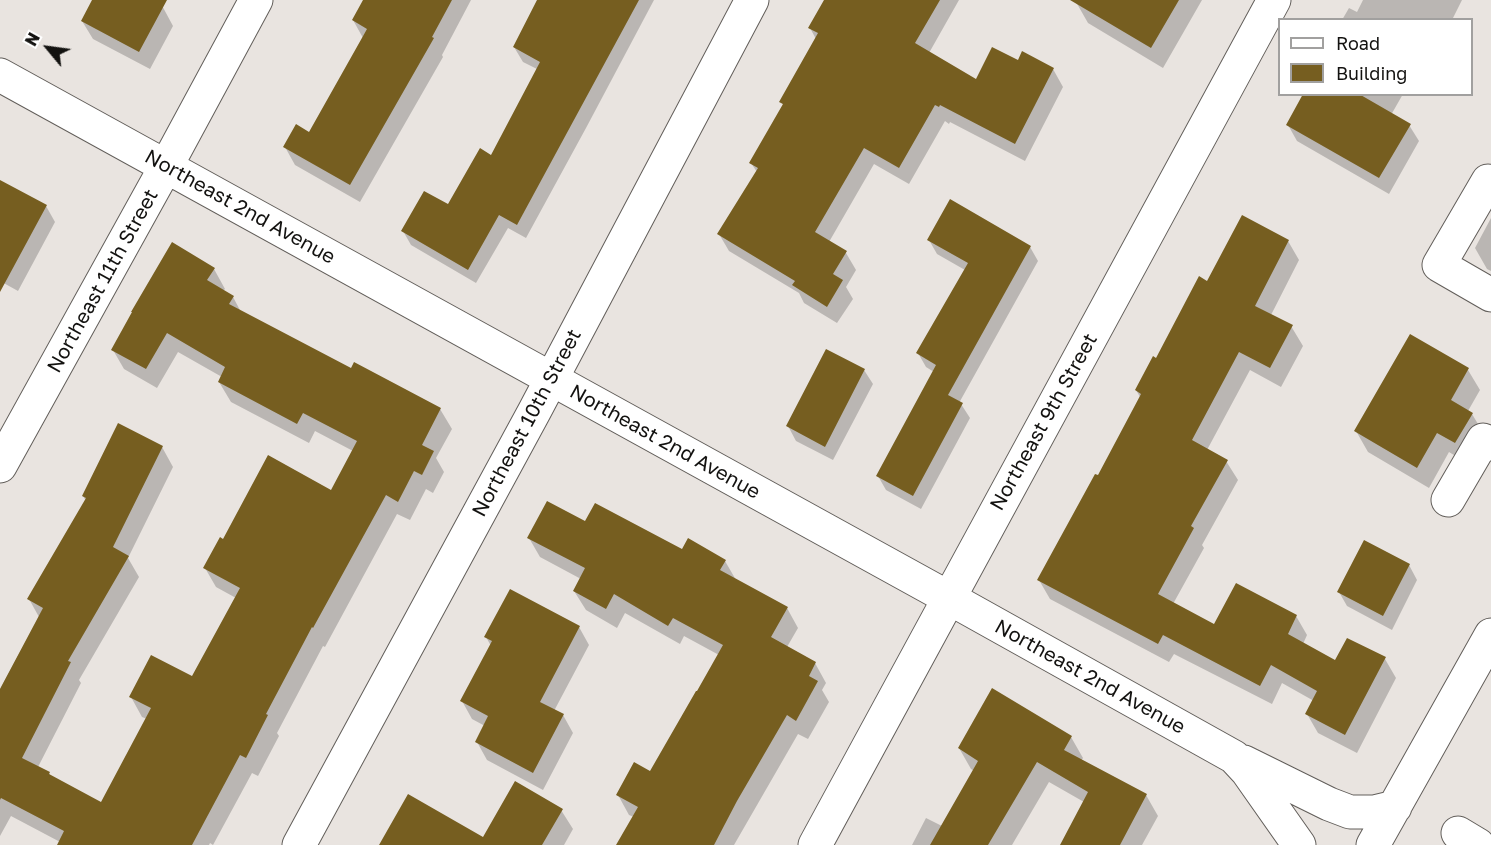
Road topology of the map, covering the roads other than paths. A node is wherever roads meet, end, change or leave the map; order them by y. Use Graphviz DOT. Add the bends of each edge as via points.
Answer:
graph roads {
  1 [pos="256,0"];
  2 [pos="752,0"];
  3 [pos="1274,0"];
  4 [pos="0,75"];
  5 [pos="166,166"];
  6 [pos="1488,181"];
  7 [pos="1491,295"];
  8 [pos="551,379"];
  9 [pos="1488,436"];
  10 [pos="0,466"];
  11 [pos="1448,500"];
  12 [pos="949,598"];
  13 [pos="1491,635"];
  14 [pos="1234,758"];
  15 [pos="1395,807"];
  16 [pos="299,845"];
  17 [pos="815,845"];
  18 [pos="1299,845"];
  19 [pos="1373,845"];
  1 -- 5 [label="street, Northeast 11th Street"];
  2 -- 8 [label="street, Northeast 10th Street"];
  3 -- 12 [label="street, Northeast 9th Street"];
  4 -- 5 [label="street, Northeast 2nd Avenue"];
  5 -- 8 [label="street, Northeast 2nd Avenue"];
  5 -- 10 [label="street, Northeast 11th Street"];
  6 -- 7 [label="street" via="1440,265"];
  8 -- 12 [label="street, Northeast 2nd Avenue"];
  8 -- 16 [label="street, Northeast 10th Street"];
  9 -- 11 [label="street"];
  12 -- 14 [label="street, Northeast 2nd Avenue"];
  12 -- 17 [label="street, Northeast 9th Street"];
  13 -- 15 [label="street"];
  14 -- 15 [label="street" via="1350,812"];
  14 -- 18 [label="street, Northeast 2nd Avenue"];
  15 -- 19 [label="street"];
}
